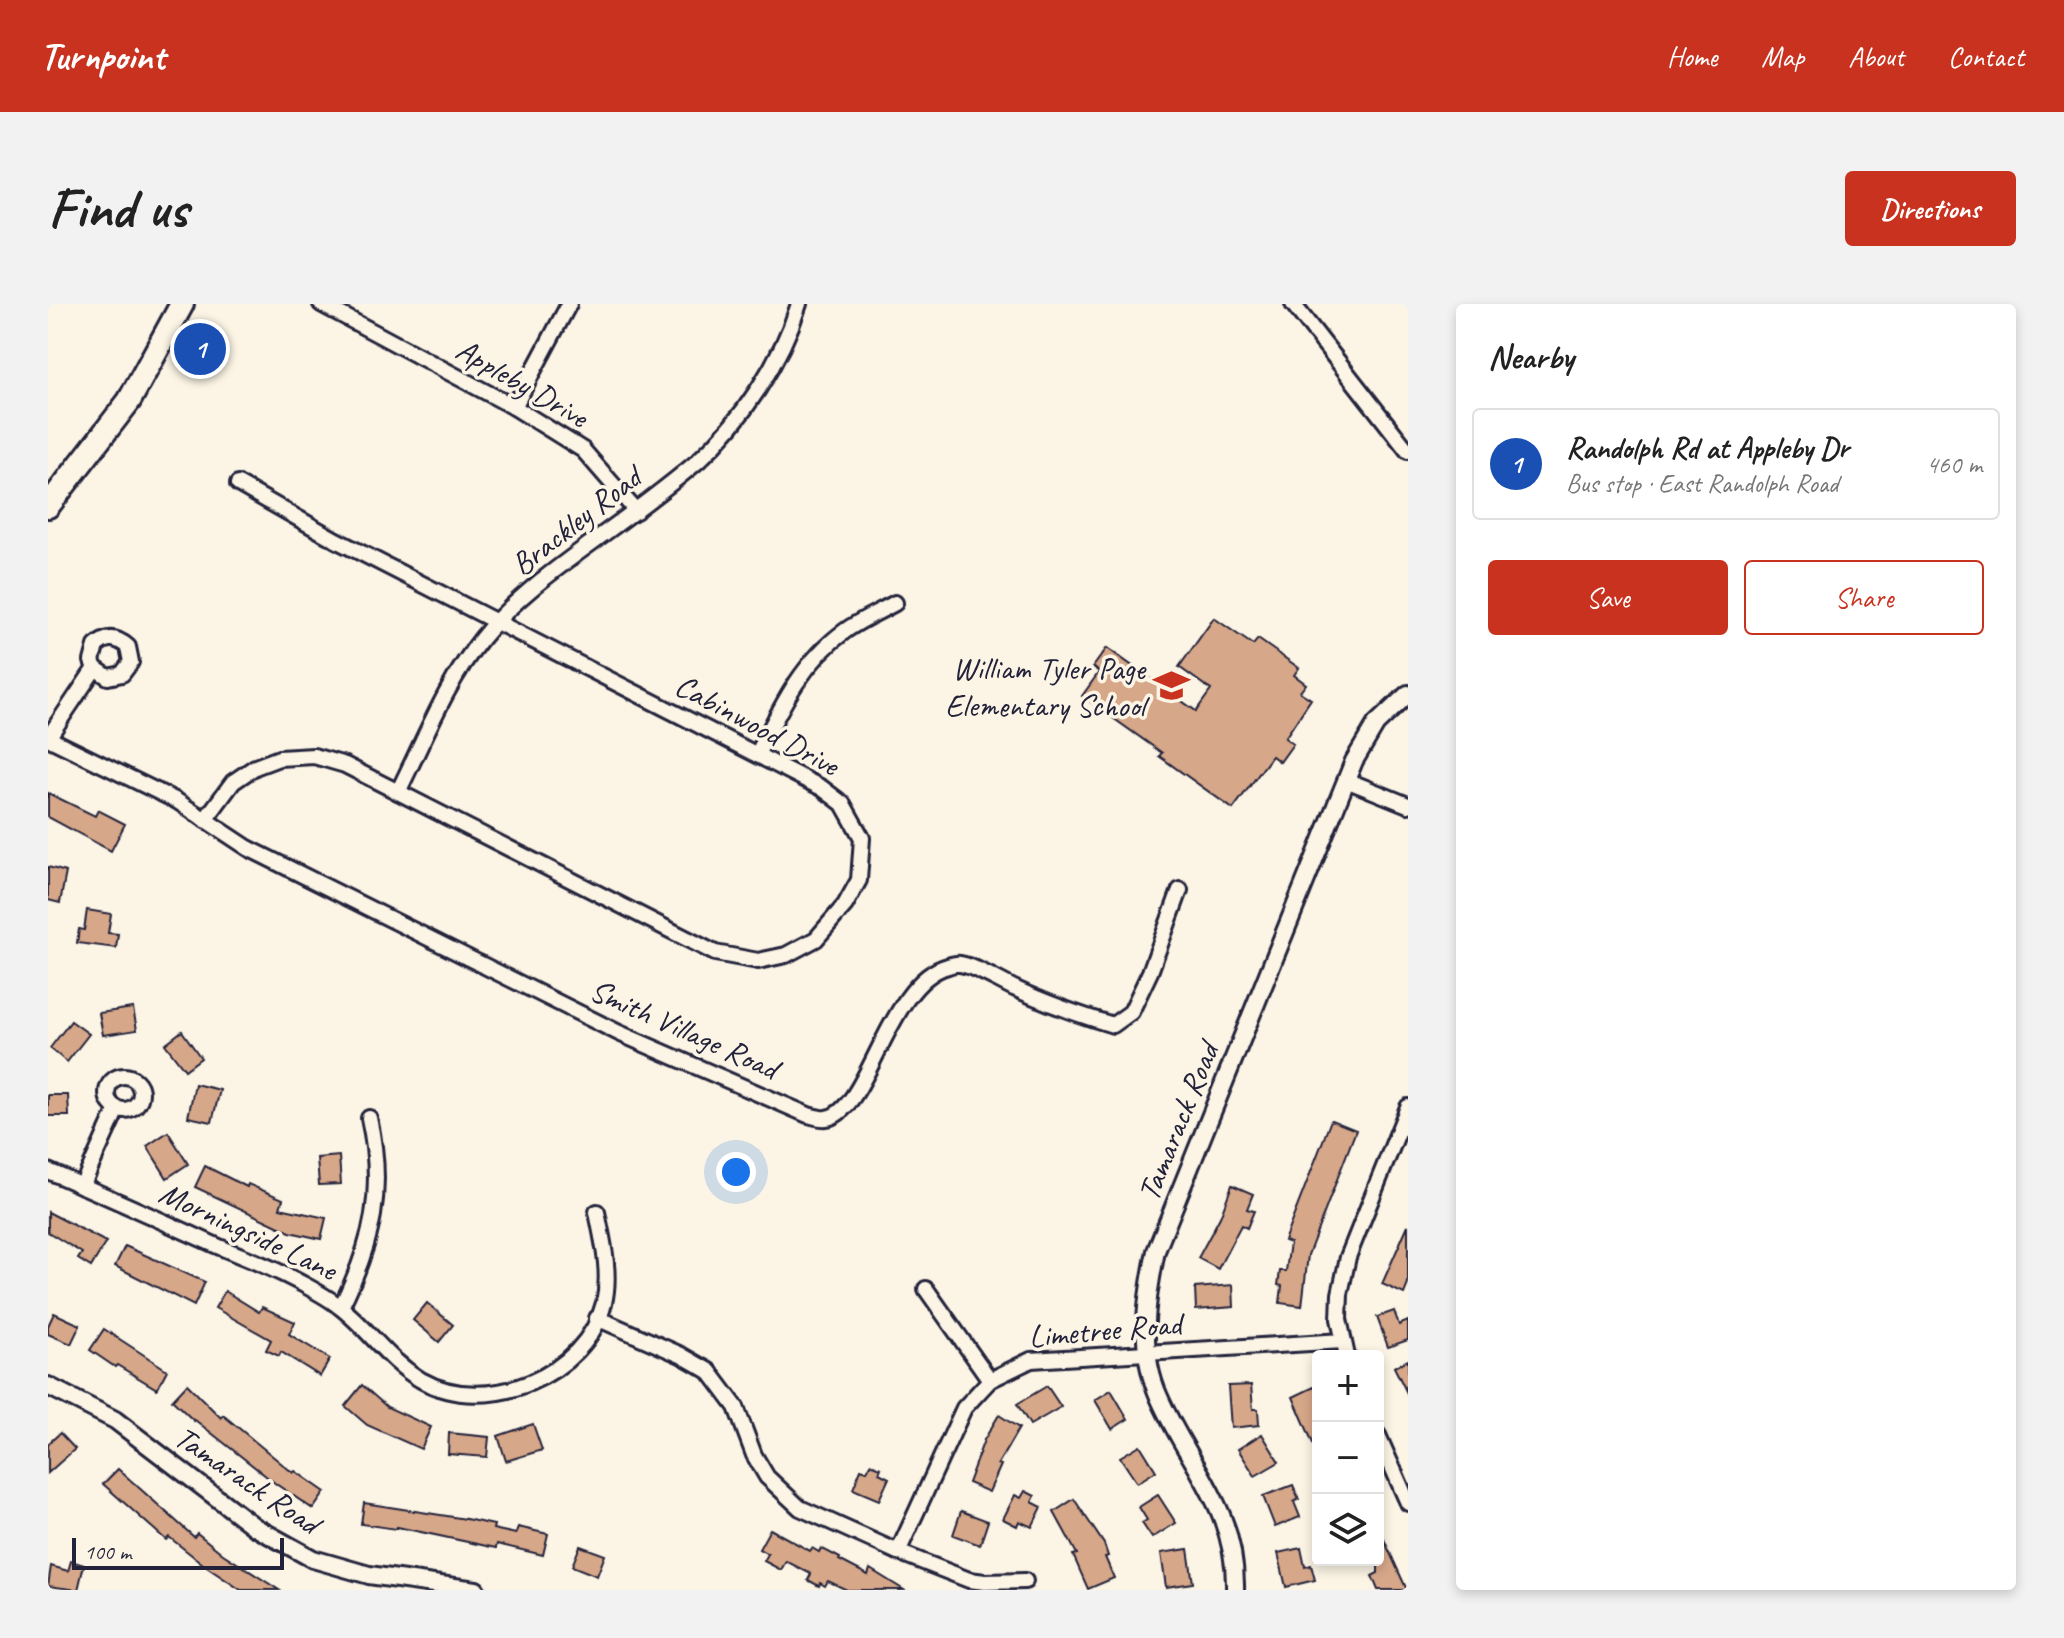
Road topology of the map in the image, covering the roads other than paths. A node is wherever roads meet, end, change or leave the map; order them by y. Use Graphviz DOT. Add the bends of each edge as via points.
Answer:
graph roads {
  1 [pos="182,304"];
  2 [pos="569,304"];
  3 [pos="799,304"];
  4 [pos="1293,304"];
  5 [pos="330,306"];
  6 [pos="514,407"];
  7 [pos="1408,451"];
  8 [pos="238,484"];
  9 [pos="48,506"];
  10 [pos="636,511"];
  11 [pos="895,603"];
  12 [pos="498,622"];
  13 [pos="95,668"];
  14 [pos="1408,694"];
  15 [pos="48,738"];
  16 [pos="758,753"];
  17 [pos="1346,780"];
  18 [pos="398,792"];
  19 [pos="1408,805"];
  20 [pos="205,820"];
  21 [pos="1180,890"];
  22 [pos="1408,1107"];
  23 [pos="117,1109"];
  24 [pos="369,1118"];
  25 [pos="48,1171"];
  26 [pos="82,1186"];
  27 [pos="597,1212"];
  28 [pos="926,1289"];
  29 [pos="341,1307"];
  30 [pos="597,1318"];
  31 [pos="1345,1348"];
  32 [pos="1148,1353"];
  33 [pos="990,1380"];
  34 [pos="48,1386"];
  35 [pos="1384,1449"];
  36 [pos="1408,1503"];
  37 [pos="898,1552"];
  38 [pos="1025,1581"];
  39 [pos="476,1590"];
  40 [pos="1235,1590"];
  1 -- 9 [label="main road" via="129,401"];
  2 -- 6 [label="street"];
  3 -- 10 [label="street, Brackley Road" via="789,337 744,409 700,459"];
  4 -- 7 [label="street"];
  5 -- 6 [label="street, Appleby Drive"];
  6 -- 10 [label="street, Appleby Drive" via="583,450"];
  8 -- 12 [label="street, Cabinwood Drive"];
  10 -- 12 [label="street, Brackley Road" via="546,577"];
  11 -- 16 [label="street" via="846,630 817,655 792,687"];
  12 -- 16 [label="street, Cabinwood Drive"];
  12 -- 18 [label="street, Brackley Road" via="449,687"];
  13 -- 15 [label="street"];
  14 -- 17 [label="street, Tamarack Road" via="1376,724"];
  15 -- 20 [label="street, Smith Village Road"];
  16 -- 18 [label="street, Cabinwood Drive" via="843,804 862,838 862,862 845,905 816,939 786,955 758,961 715,953"];
  17 -- 19 [label="street"];
  17 -- 32 [label="street, Tamarack Road" via="1156,1251 1146,1300"];
  18 -- 20 [label="street, Cabinwood Drive" via="314,756 279,758 233,782"];
  20 -- 21 [label="street, Smith Village Road" via="248,848 619,1033 825,1118 840,1112 851,1098 896,1015 935,969 959,963 1050,1004 1113,1025 1131,1012"];
  22 -- 31 [label="street" via="1348,1257 1339,1319"];
  23 -- 26 [label="street"];
  24 -- 29 [label="street" via="378,1180 374,1221"];
  25 -- 26 [label="street, Morningside Lane"];
  26 -- 29 [label="street, Morningside Lane" via="298,1281"];
  27 -- 30 [label="street, Morningside Lane" via="606,1258 604,1302"];
  28 -- 33 [label="street"];
  29 -- 30 [label="street, Morningside Lane" via="390,1359 424,1381 456,1392 490,1394 530,1384 563,1363 591,1334"];
  30 -- 37 [label="street" via="709,1371 736,1407 767,1477 782,1492 800,1508"];
  31 -- 32 [label="street, Limetree Road"];
  32 -- 33 [label="street, Limetree Road" via="1031,1360"];
  32 -- 40 [label="street, Tamarack Road" via="1158,1395 1222,1512 1235,1565"];
  33 -- 37 [label="street, Limetree Road" via="964,1408"];
  34 -- 39 [label="street, Tamarack Road" via="115,1420 255,1527 313,1559 369,1575"];
  35 -- 36 [label="street"];
  37 -- 38 [label="street" via="969,1580"];
}
